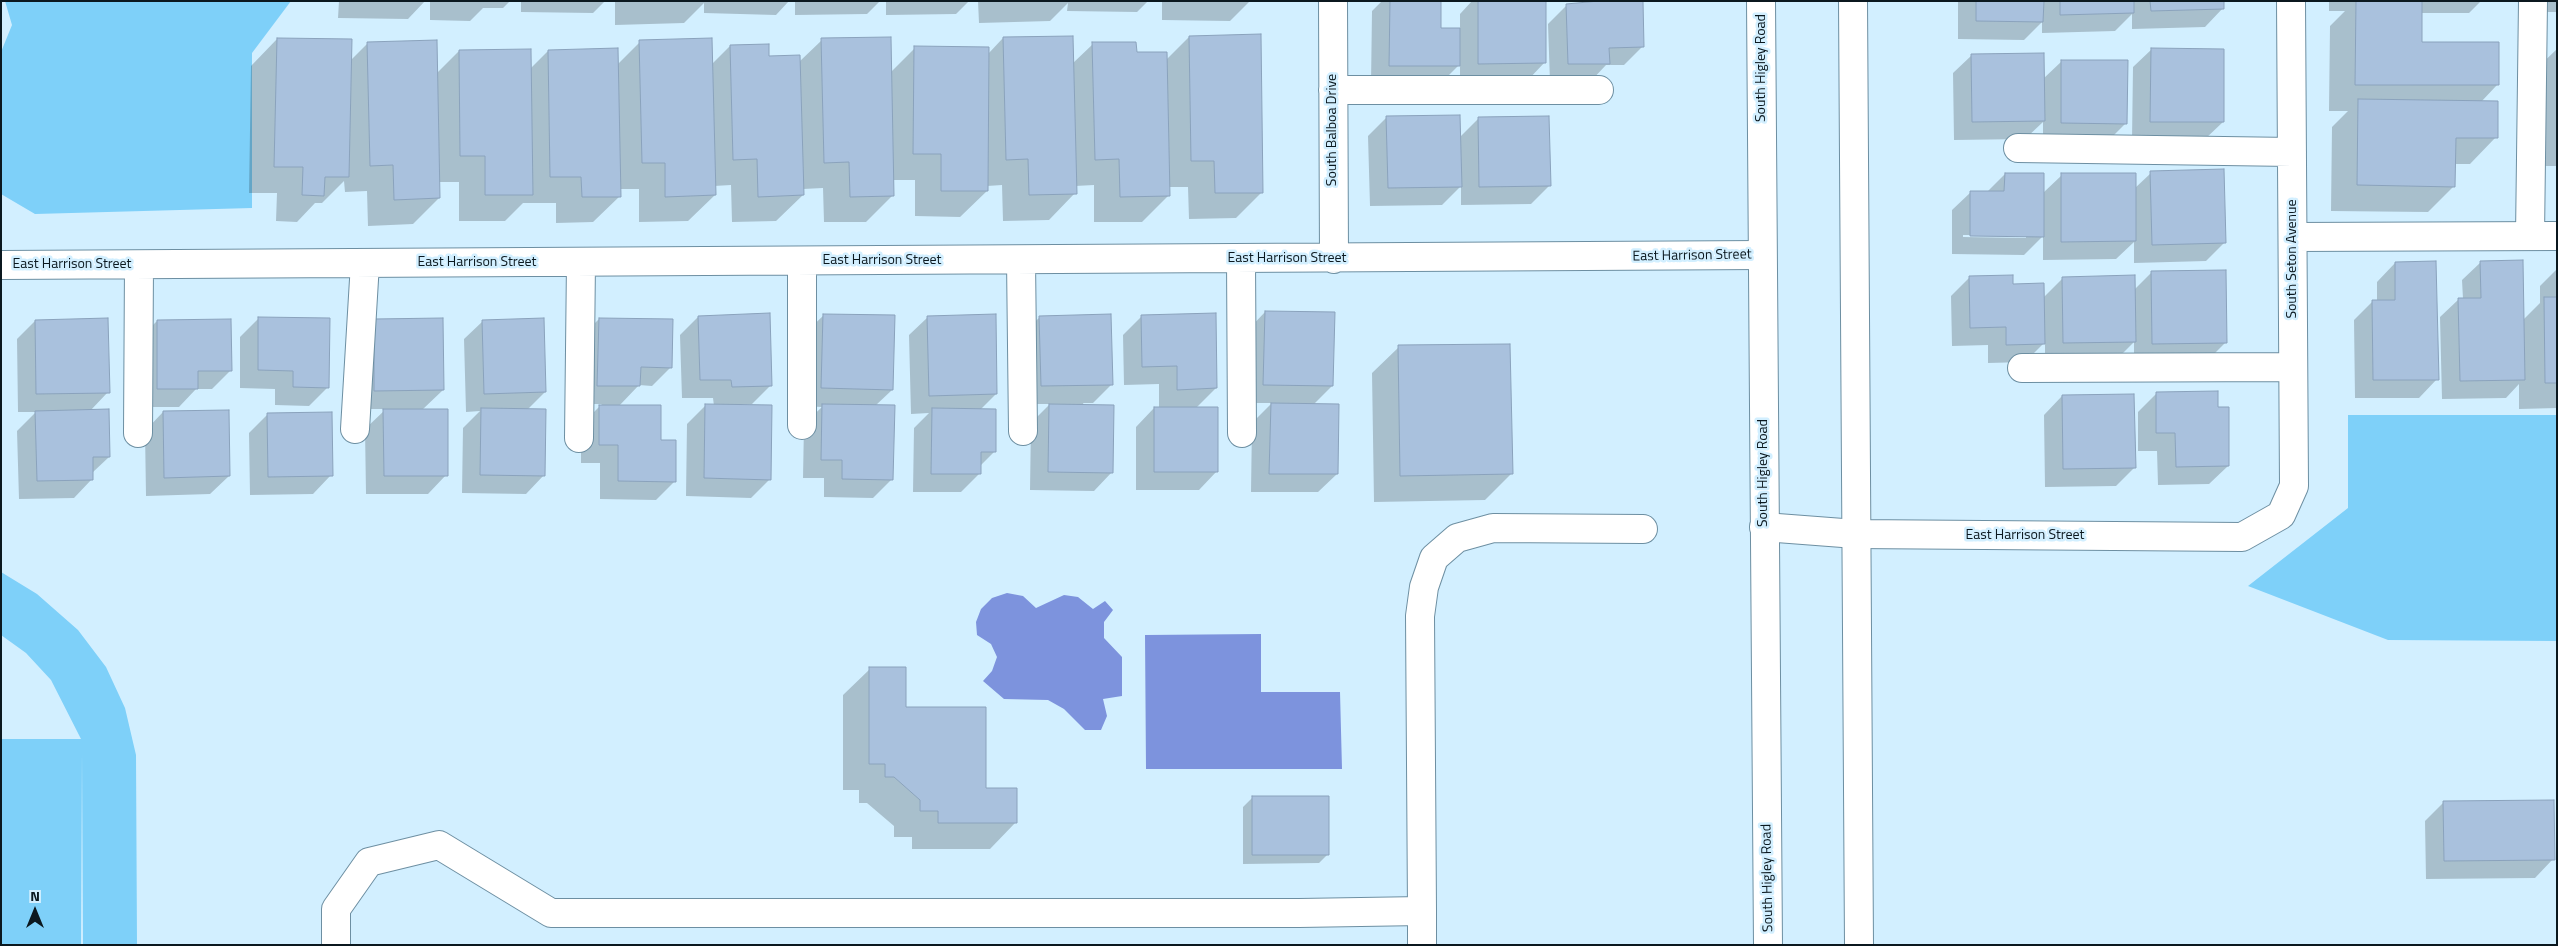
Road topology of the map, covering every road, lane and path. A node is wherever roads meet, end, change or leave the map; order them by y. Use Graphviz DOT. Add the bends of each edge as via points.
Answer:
graph roads {
  1 [pos="1333,1"];
  2 [pos="1761,1"];
  3 [pos="1853,1"];
  4 [pos="2291,1"];
  5 [pos="2533,1"];
  6 [pos="1333,90"];
  7 [pos="1599,90"];
  8 [pos="2018,148"];
  9 [pos="2292,152"];
  10 [pos="2544,236"];
  11 [pos="2293,237"];
  12 [pos="1762,255"];
  13 [pos="1240,259"];
  14 [pos="1334,259"];
  15 [pos="1021,260"];
  16 [pos="802,261"];
  17 [pos="581,262"];
  18 [pos="365,263"];
  19 [pos="1,265"];
  20 [pos="139,265"];
  21 [pos="2293,367"];
  22 [pos="2022,368"];
  23 [pos="802,425"];
  24 [pos="356,429"];
  25 [pos="1023,431"];
  26 [pos="138,433"];
  27 [pos="1242,433"];
  28 [pos="579,438"];
  29 [pos="2281,515"];
  30 [pos="1764,527"];
  31 [pos="1643,529"];
  32 [pos="1856,534"];
  33 [pos="1422,911"];
  34 [pos="336,945"];
  35 [pos="1422,945"];
  36 [pos="1768,945"];
  37 [pos="1859,945"];
  1 -- 6 [label="street, South Balboa Drive"];
  2 -- 12 [label="street, South Higley Road"];
  3 -- 32 [label="street"];
  4 -- 9 [label="street, South Seton Avenue"];
  5 -- 10 [label="street"];
  6 -- 7 [label="street"];
  6 -- 14 [label="street, South Balboa Drive"];
  8 -- 9 [label="street"];
  9 -- 11 [label="street, South Seton Avenue"];
  10 -- 11 [label="street"];
  11 -- 21 [label="street, South Seton Avenue"];
  12 -- 14 [label="street, East Harrison Street"];
  12 -- 30 [label="street, South Higley Road"];
  13 -- 14 [label="street, East Harrison Street"];
  13 -- 15 [label="street, East Harrison Street"];
  13 -- 27 [label="street"];
  15 -- 16 [label="street, East Harrison Street"];
  15 -- 25 [label="street"];
  16 -- 17 [label="street, East Harrison Street"];
  16 -- 23 [label="street"];
  17 -- 18 [label="street, East Harrison Street"];
  17 -- 28 [label="street"];
  18 -- 20 [label="street, East Harrison Street"];
  18 -- 24 [label="street"];
  19 -- 20 [label="street, East Harrison Street"];
  20 -- 26 [label="street"];
  21 -- 22 [label="street"];
  21 -- 29 [label="street, South Seton Avenue" via="2294,486"];
  29 -- 32 [label="street, East Harrison Street" via="2242,537"];
  30 -- 32 [label="street, East Harrison Street"];
  30 -- 36 [label="street, South Higley Road"];
  31 -- 33 [label="street" via="1493,528 1457,538 1434,558 1424,587 1420,616"];
  32 -- 37 [label="street"];
  33 -- 34 [label="street" via="552,913 439,845 369,862 336,909"];
  33 -- 35 [label="street"];
}
